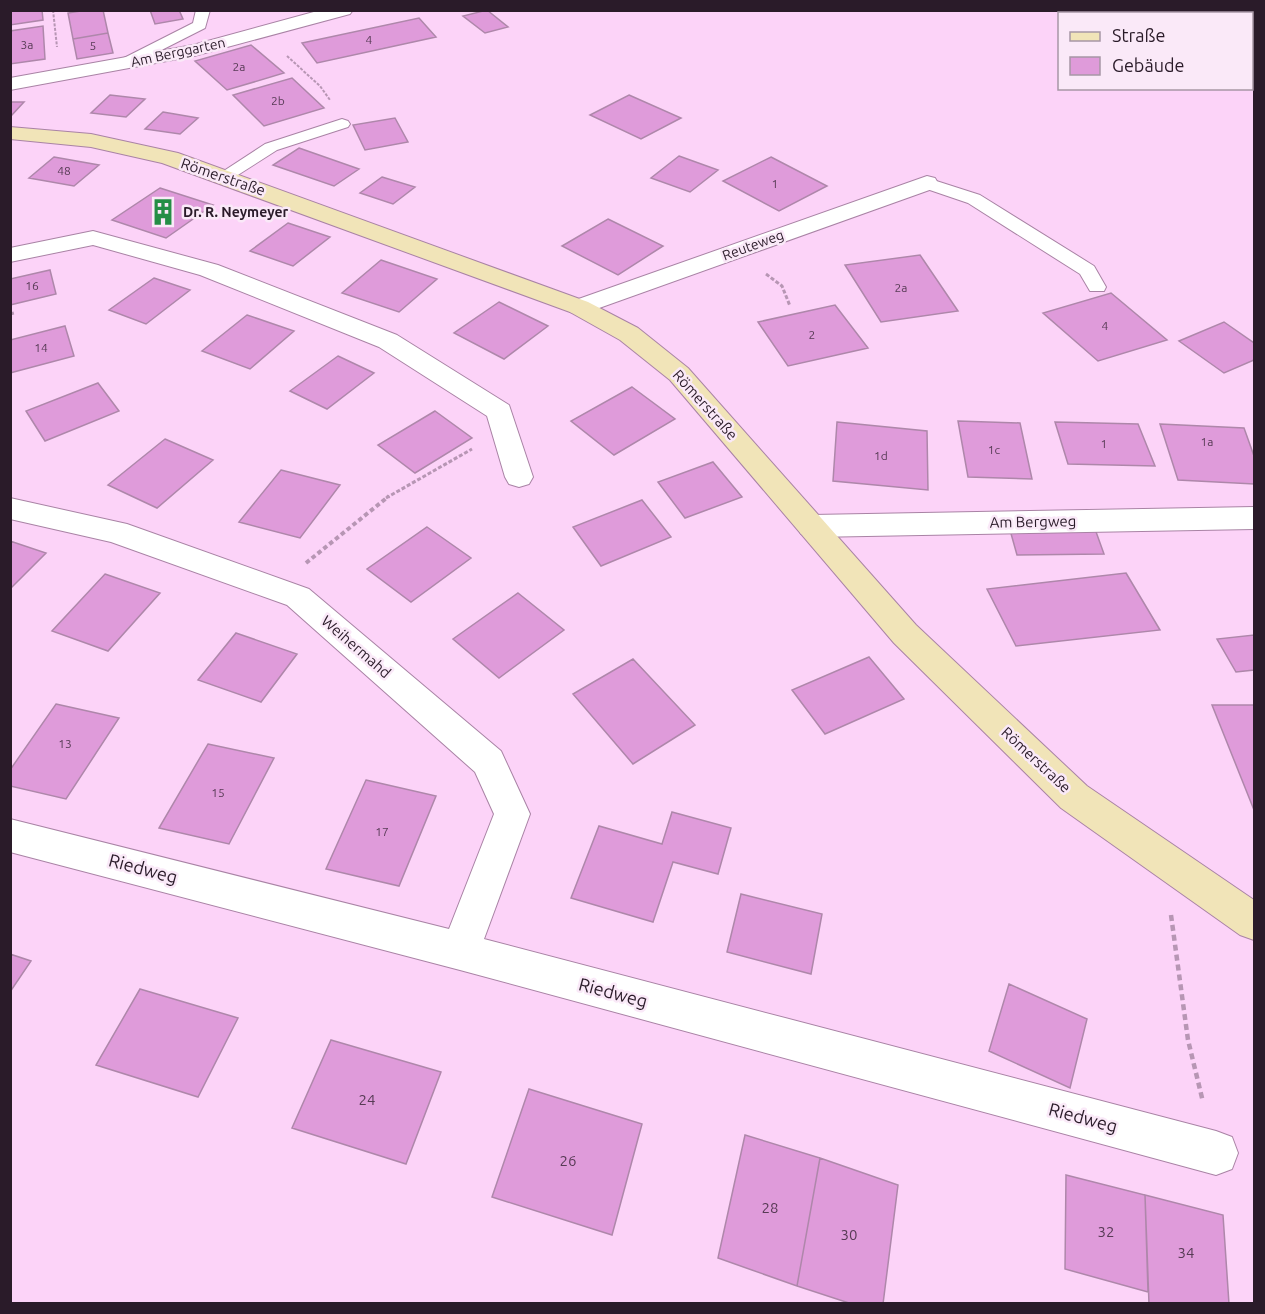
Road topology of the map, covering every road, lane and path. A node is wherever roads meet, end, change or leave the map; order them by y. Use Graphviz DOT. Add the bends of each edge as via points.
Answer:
graph roads {
  1 [pos="203,10"];
  2 [pos="344,10"];
  3 [pos="261,33"];
  4 [pos="125,63"];
  5 [pos="10,84"];
  6 [pos="334,105"];
  7 [pos="342,124"];
  8 [pos="10,133"];
  9 [pos="224,177"];
  10 [pos="927,183"];
  11 [pos="10,255"];
  12 [pos="1097,287"];
  13 [pos="579,307"];
  14 [pos="505,430"];
  15 [pos="519,477"];
  16 [pos="10,508"];
  17 [pos="1254,518"];
  18 [pos="812,526"];
  19 [pos="275,588"];
  20 [pos="10,835"];
  21 [pos="1190,877"];
  22 [pos="1254,922"];
  23 [pos="460,951"];
  24 [pos="1215,1153"];
  1 -- 4 [label="lane" via="200,25"];
  2 -- 3 [label="street, Am Berggarten"];
  3 -- 4 [label="street, Am Berggarten"];
  3 -- 6 [label="path" via="320,86"];
  4 -- 5 [label="street, Am Berggarten"];
  7 -- 9 [label="lane" via="271,147"];
  8 -- 9 [label="main road, Römerstraße" via="70,136 123,145"];
  9 -- 13 [label="main road, Römerstraße"];
  10 -- 12 [label="lane" via="974,199 1087,270"];
  10 -- 13 [label="street, Reuteweg"];
  11 -- 14 [label="street" via="93,238 209,270 388,342 499,411"];
  13 -- 18 [label="main road, Römerstraße" via="629,334 679,374"];
  14 -- 15 [label="street"];
  14 -- 19 [label="path" via="382,500"];
  16 -- 19 [label="street, Weihermahd" via="116,532"];
  17 -- 18 [label="street, Am Bergweg"];
  18 -- 21 [label="main road, Römerstraße" via="905,634 1074,797"];
  19 -- 23 [label="street, Weihermahd" via="298,597 488,762 512,814"];
  20 -- 23 [label="street, Riedweg"];
  21 -- 22 [label="main road, Römerstraße"];
  21 -- 24 [label="path" via="1168,897 1188,1040"];
  23 -- 24 [label="street, Riedweg"];
}
